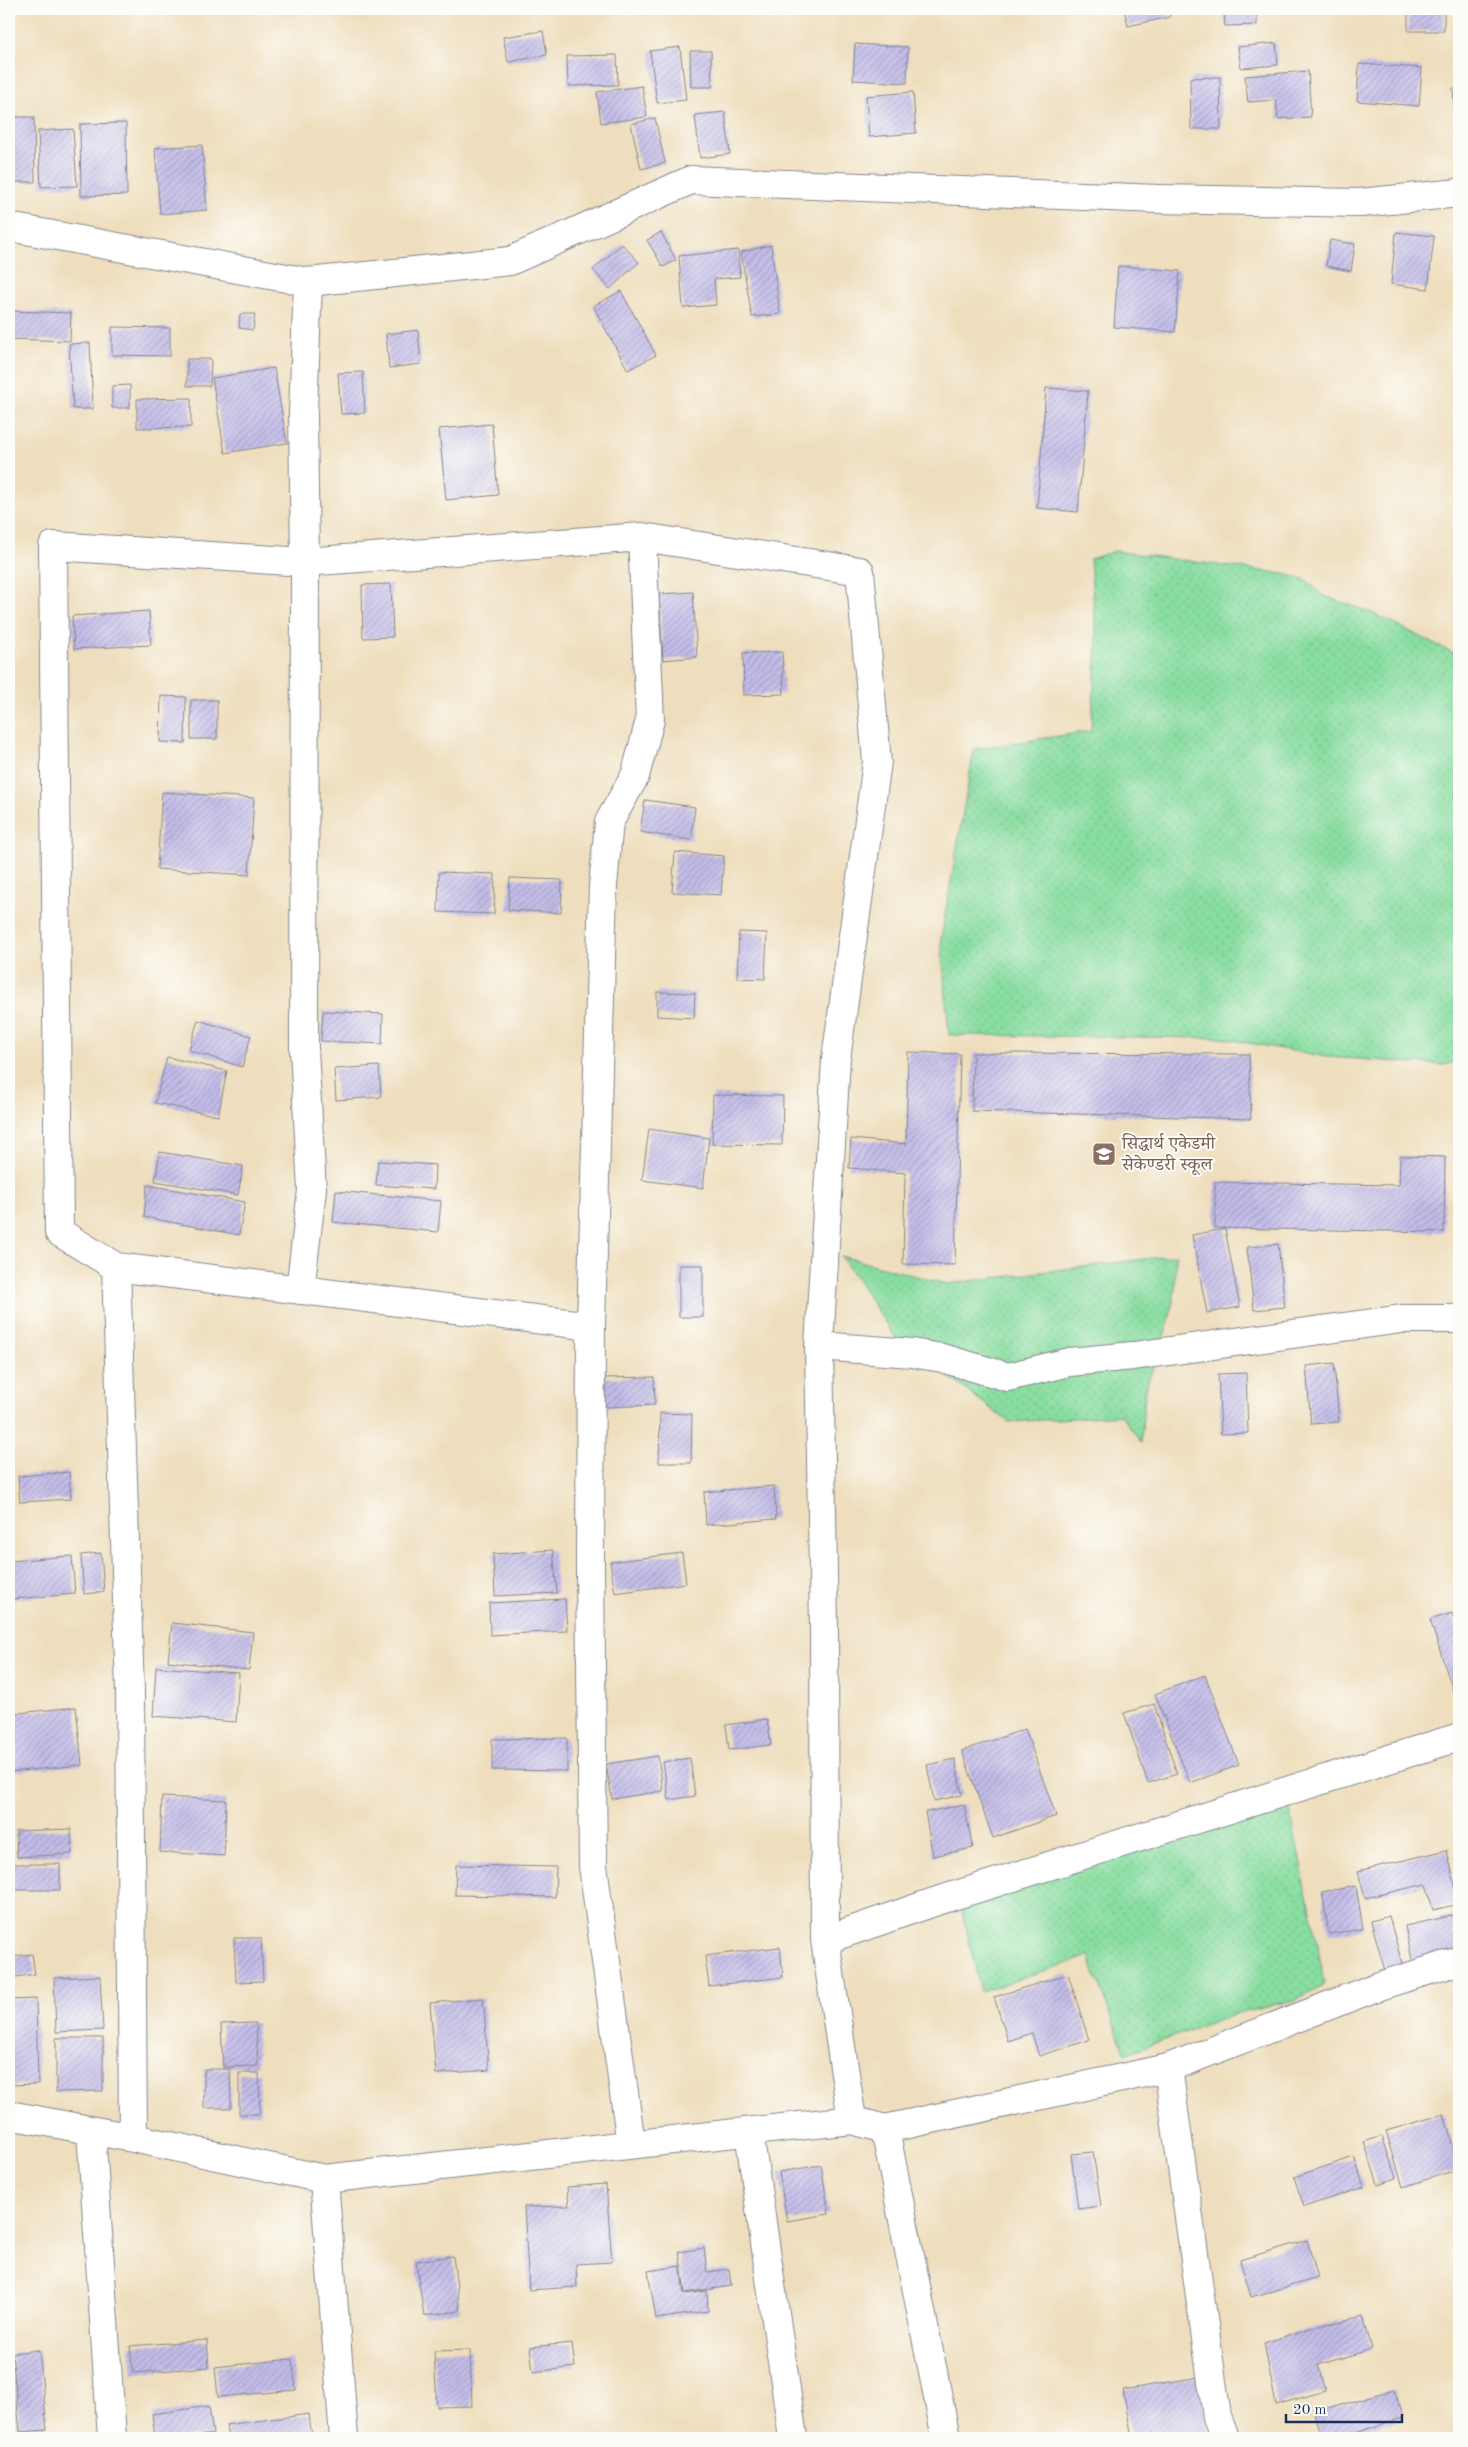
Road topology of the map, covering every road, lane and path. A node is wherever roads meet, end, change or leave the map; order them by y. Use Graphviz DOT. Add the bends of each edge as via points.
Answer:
graph roads {
  1 [pos="1459,193"];
  2 [pos="9,227"];
  3 [pos="308,282"];
  4 [pos="642,537"];
  5 [pos="305,562"];
  6 [pos="116,1267"];
  7 [pos="300,1290"];
  8 [pos="1459,1319"];
  9 [pos="591,1326"];
  10 [pos="819,1346"];
  11 [pos="1459,1737"];
  12 [pos="824,1940"];
  13 [pos="1459,1961"];
  14 [pos="1168,2068"];
  15 [pos="9,2115"];
  16 [pos="852,2120"];
  17 [pos="885,2129"];
  18 [pos="91,2131"];
  19 [pos="749,2132"];
  20 [pos="133,2138"];
  21 [pos="631,2144"];
  22 [pos="324,2179"];
  23 [pos="112,2438"];
  24 [pos="344,2438"];
  25 [pos="793,2438"];
  26 [pos="946,2438"];
  27 [pos="1224,2438"];
  1 -- 3 [label="street" via="1360,203 1158,199 691,180 510,260"];
  2 -- 3 [label="street"];
  3 -- 5 [label="street" via="302,413"];
  4 -- 5 [label="street"];
  4 -- 9 [label="street" via="650,720 635,776 609,822 604,868"];
  4 -- 10 [label="street" via="860,571 877,762 836,1058"];
  5 -- 6 [label="street" via="54,546 59,1232"];
  5 -- 7 [label="street" via="304,1049 312,1190"];
  6 -- 7 [label="street"];
  6 -- 20 [label="street" via="130,1692"];
  7 -- 9 [label="street"];
  8 -- 10 [label="street" via="1402,1319 1069,1362 1008,1376 935,1356"];
  9 -- 21 [label="street" via="593,1866"];
  10 -- 12 [label="street" via="824,1628"];
  11 -- 12 [label="street" via="934,1902"];
  12 -- 16 [label="street"];
  13 -- 14 [label="street" via="1379,1986"];
  14 -- 17 [label="street"];
  14 -- 27 [label="street" via="1217,2417"];
  15 -- 18 [label="street"];
  16 -- 17 [label="street"];
  16 -- 19 [label="street"];
  17 -- 26 [label="street"];
  18 -- 20 [label="street"];
  18 -- 23 [label="street"];
  19 -- 21 [label="street"];
  19 -- 25 [label="street"];
  20 -- 22 [label="street"];
  21 -- 22 [label="street"];
  22 -- 24 [label="street"];
}
